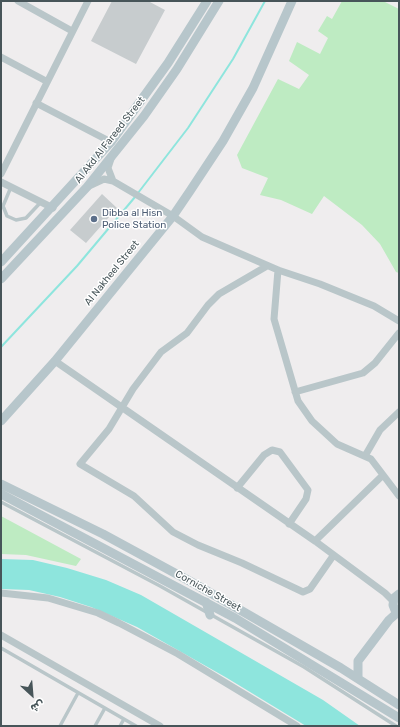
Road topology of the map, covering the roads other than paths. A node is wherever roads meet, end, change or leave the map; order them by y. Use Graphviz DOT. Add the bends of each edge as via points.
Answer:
graph roads {
  1 [pos="88,1"];
  2 [pos="207,1"];
  3 [pos="219,1"];
  4 [pos="292,1"];
  5 [pos="21,2"];
  6 [pos="72,31"];
  7 [pos="1,57"];
  8 [pos="46,81"];
  9 [pos="36,103"];
  10 [pos="111,142"];
  11 [pos="112,157"];
  12 [pos="1,174"];
  13 [pos="113,181"];
  14 [pos="1,182"];
  15 [pos="11,187"];
  16 [pos="87,187"];
  17 [pos="41,202"];
  18 [pos="53,208"];
  19 [pos="173,216"];
  20 [pos="1,262"];
  21 [pos="267,266"];
  22 [pos="278,270"];
  23 [pos="1,279"];
  24 [pos="399,322"];
  25 [pos="399,333"];
  26 [pos="55,361"];
  27 [pos="295,392"];
  28 [pos="122,407"];
  29 [pos="399,412"];
  30 [pos="1,421"];
  31 [pos="365,456"];
  32 [pos="383,475"];
  33 [pos="1,484"];
  34 [pos="237,488"];
  35 [pos="1,494"];
  36 [pos="399,496"];
  37 [pos="1,502"];
  38 [pos="289,524"];
  39 [pos="315,541"];
  40 [pos="333,556"];
  41 [pos="1,593"];
  42 [pos="206,602"];
  43 [pos="396,604"];
  44 [pos="210,615"];
  45 [pos="1,635"];
  46 [pos="1,648"];
  47 [pos="284,656"];
  48 [pos="299,656"];
  49 [pos="358,661"];
  50 [pos="341,668"];
  51 [pos="358,678"];
  52 [pos="78,693"];
  53 [pos="399,705"];
  54 [pos="105,708"];
  55 [pos="397,716"];
  56 [pos="124,719"];
  57 [pos="60,726"];
  58 [pos="95,726"];
  59 [pos="120,726"];
  60 [pos="136,726"];
  61 [pos="160,726"];
  62 [pos="297,726"];
  63 [pos="396,726"];
  1 -- 6 [label="street"];
  2 -- 10 [label="main road, Al Akd Al Fareed Street" via="168,63"];
  3 -- 11 [label="main road, Al Akd Al Fareed Street" via="177,69"];
  4 -- 19 [label="main road, Al Nakheel Street" via="253,88 207,166"];
  5 -- 6 [label="street"];
  6 -- 8 [label="street"];
  7 -- 8 [label="street"];
  8 -- 9 [label="street"];
  9 -- 10 [label="street"];
  9 -- 12 [label="street"];
  10 -- 18 [label="main road, Al Akd Al Fareed Street"];
  11 -- 13 [label="street" via="108,168"];
  11 -- 16 [label="main road, Al Akd Al Fareed Street"];
  13 -- 16 [label="street" via="104,179"];
  13 -- 19 [label="street"];
  14 -- 15 [label="street"];
  15 -- 17 [label="street"];
  15 -- 17 [label="lane" via="2,206 8,216 16,220 26,218"];
  16 -- 23 [label="main road, Al Akd Al Fareed Street"];
  17 -- 18 [label="street"];
  18 -- 20 [label="main road, Al Akd Al Fareed Street"];
  19 -- 21 [label="street" via="202,237"];
  19 -- 26 [label="main road, Al Nakheel Street"];
  21 -- 22 [label="street"];
  21 -- 28 [label="street" via="212,300 187,333 153,361"];
  22 -- 24 [label="street" via="374,306"];
  22 -- 27 [label="street" via="274,320"];
  25 -- 27 [label="street" via="375,363 362,373"];
  26 -- 28 [label="street"];
  26 -- 30 [label="main road, Al Nakheel Street"];
  27 -- 31 [label="street" via="312,421 337,444"];
  28 -- 34 [label="street"];
  28 -- 40 [label="street" via="109,429 80,464 134,496 174,532 304,592 310,590"];
  29 -- 31 [label="street" via="380,430"];
  31 -- 32 [label="street" via="371,459"];
  32 -- 36 [label="street"];
  32 -- 39 [label="street"];
  33 -- 50 [label="main road, Corniche Street" via="145,556"];
  34 -- 38 [label="street"];
  34 -- 38 [label="street" via="264,455 272,450 280,452 308,490 306,499"];
  35 -- 42 [label="main road, Corniche Street"];
  37 -- 44 [label="lane"];
  38 -- 39 [label="street"];
  39 -- 40 [label="street"];
  40 -- 43 [label="street" via="385,593"];
  41 -- 62 [label="street" via="48,598 98,613 178,654"];
  42 -- 44 [label="main road"];
  42 -- 48 [label="main road, Corniche Street"];
  43 -- 49 [label="main road" via="389,620"];
  44 -- 47 [label="lane"];
  45 -- 61 [label="street"];
  46 -- 52 [label="lane"];
  47 -- 48 [label="main road"];
  47 -- 63 [label="lane"];
  48 -- 55 [label="main road, Corniche Street"];
  49 -- 50 [label="main road"];
  49 -- 51 [label="main road"];
  50 -- 51 [label="main road, Corniche Street"];
  51 -- 53 [label="main road, Corniche Street"];
  52 -- 54 [label="lane"];
  52 -- 57 [label="lane"];
  54 -- 56 [label="lane"];
  54 -- 58 [label="lane"];
  56 -- 59 [label="lane"];
  56 -- 60 [label="lane"];
}
